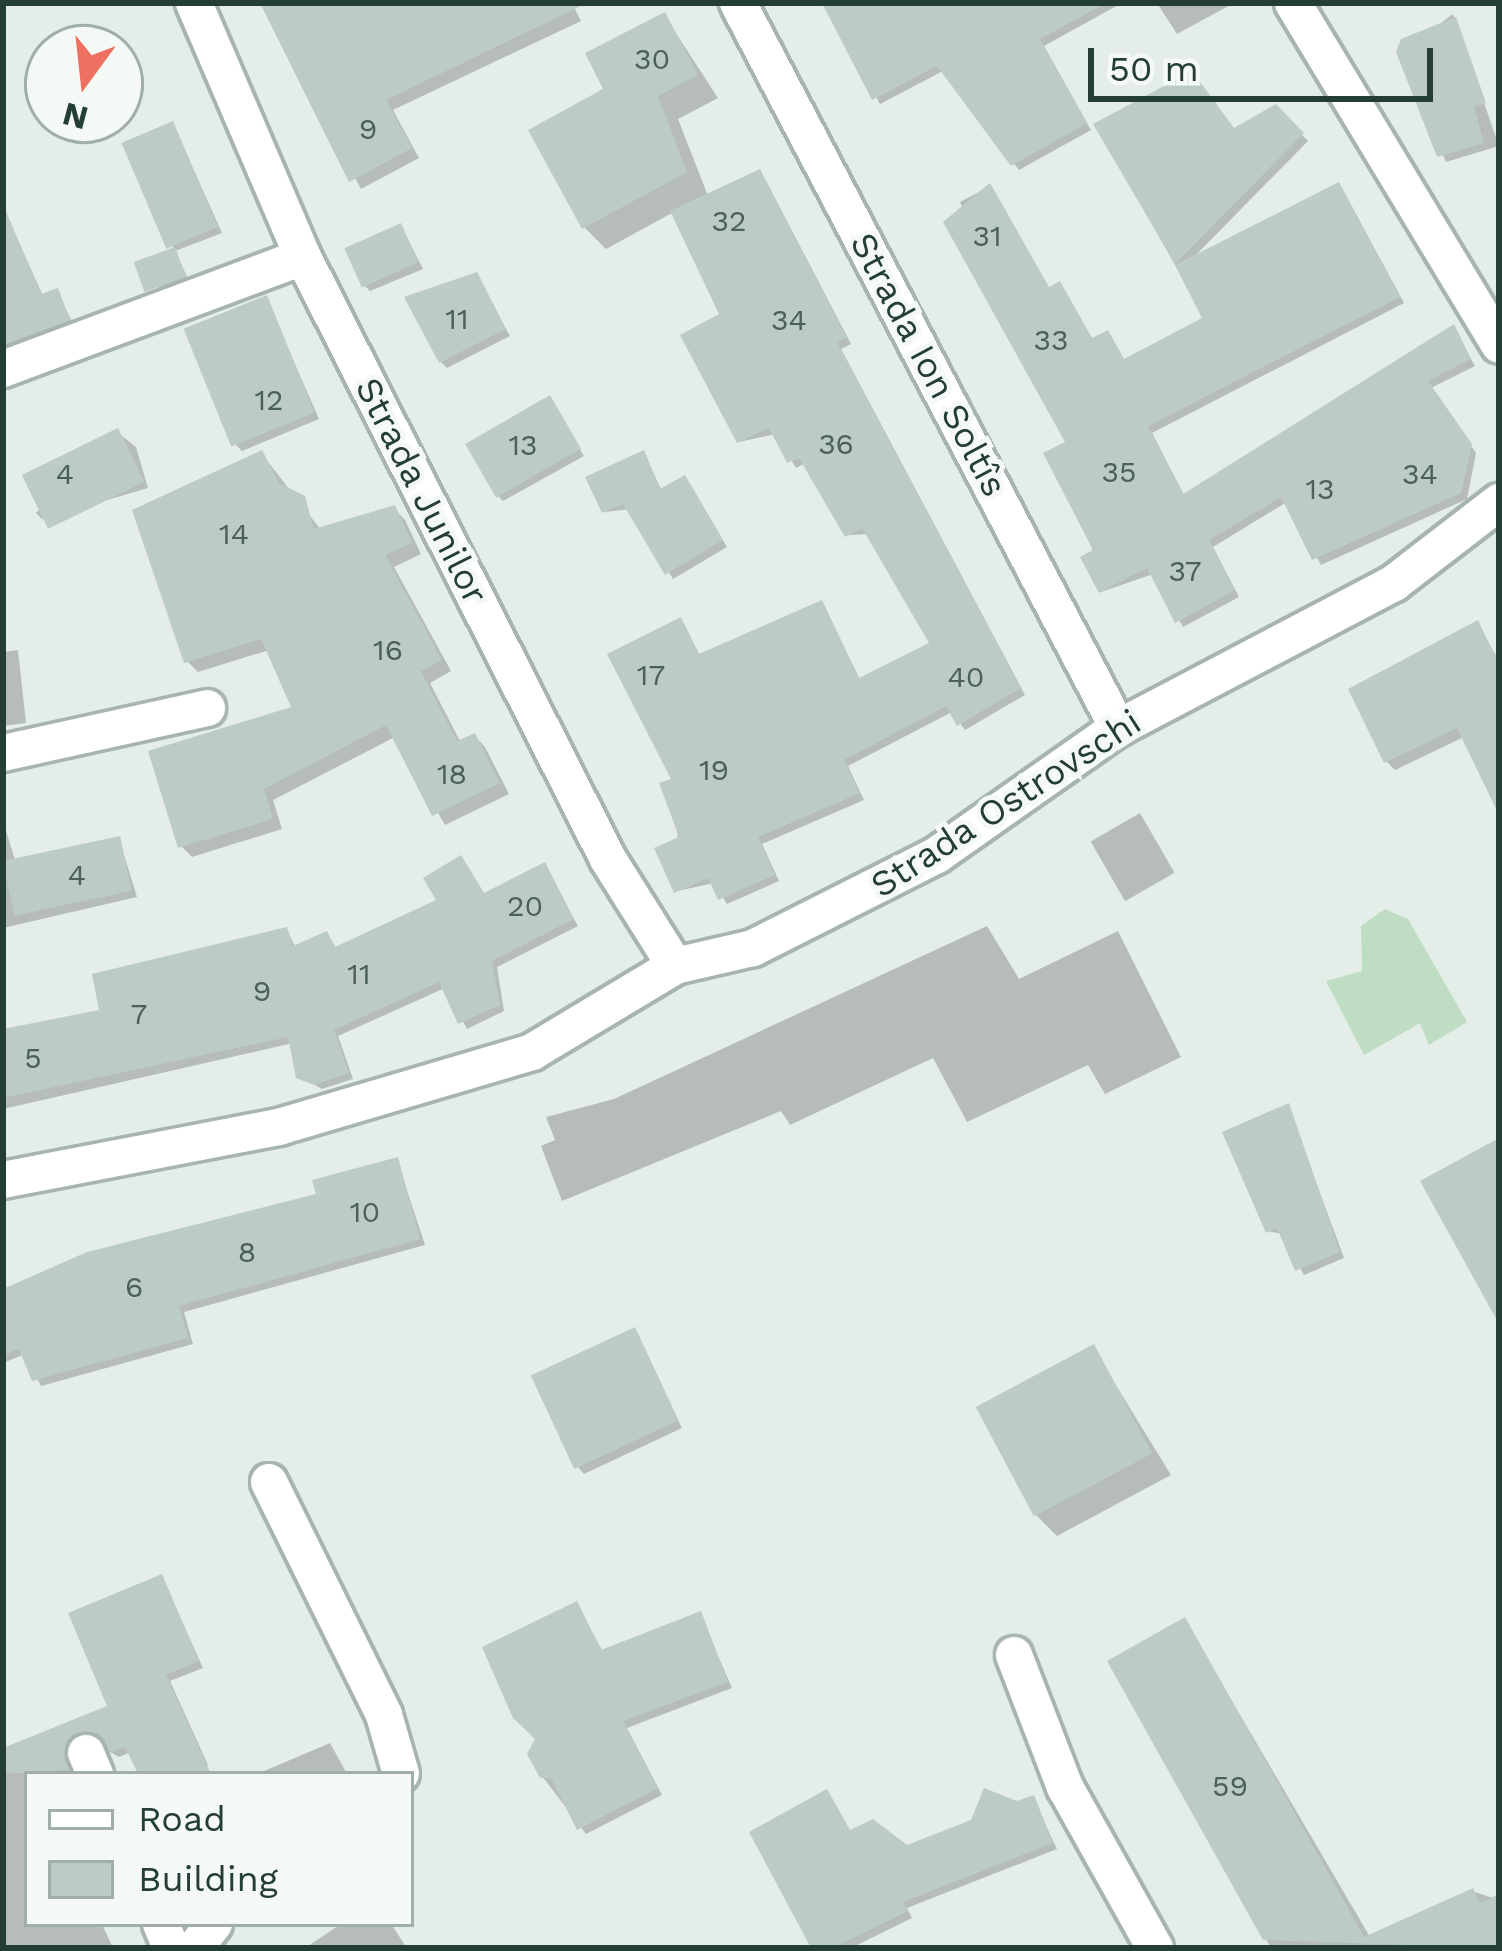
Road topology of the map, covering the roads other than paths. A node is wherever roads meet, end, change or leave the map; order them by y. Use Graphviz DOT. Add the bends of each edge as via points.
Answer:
graph roads {
  1 [pos="194,3"];
  2 [pos="738,3"];
  3 [pos="1294,3"];
  4 [pos="303,257"];
  5 [pos="1499,345"];
  6 [pos="3,369"];
  7 [pos="1499,502"];
  8 [pos="207,709"];
  9 [pos="1118,728"];
  10 [pos="3,752"];
  11 [pos="675,966"];
  12 [pos="3,1180"];
  13 [pos="269,1482"];
  14 [pos="1014,1654"];
  15 [pos="400,1771"];
  16 [pos="1156,1948"];
  1 -- 4 [label="street, Strada Junilor"];
  2 -- 9 [label="street, Strada Ion Soltîs"];
  3 -- 5 [label="street"];
  4 -- 6 [label="street"];
  4 -- 11 [label="street, Strada Junilor" via="608,859"];
  7 -- 9 [label="street, Strada Ostrovschi" via="1394,583"];
  8 -- 10 [label="street"];
  9 -- 11 [label="street, Strada Ostrovschi" via="1035,793 846,906 753,948"];
  11 -- 12 [label="street, Strada Ostrovschi" via="532,1052 407,1093 134,1162"];
  13 -- 15 [label="street" via="384,1715"];
  14 -- 16 [label="street" via="1065,1787"];
}
